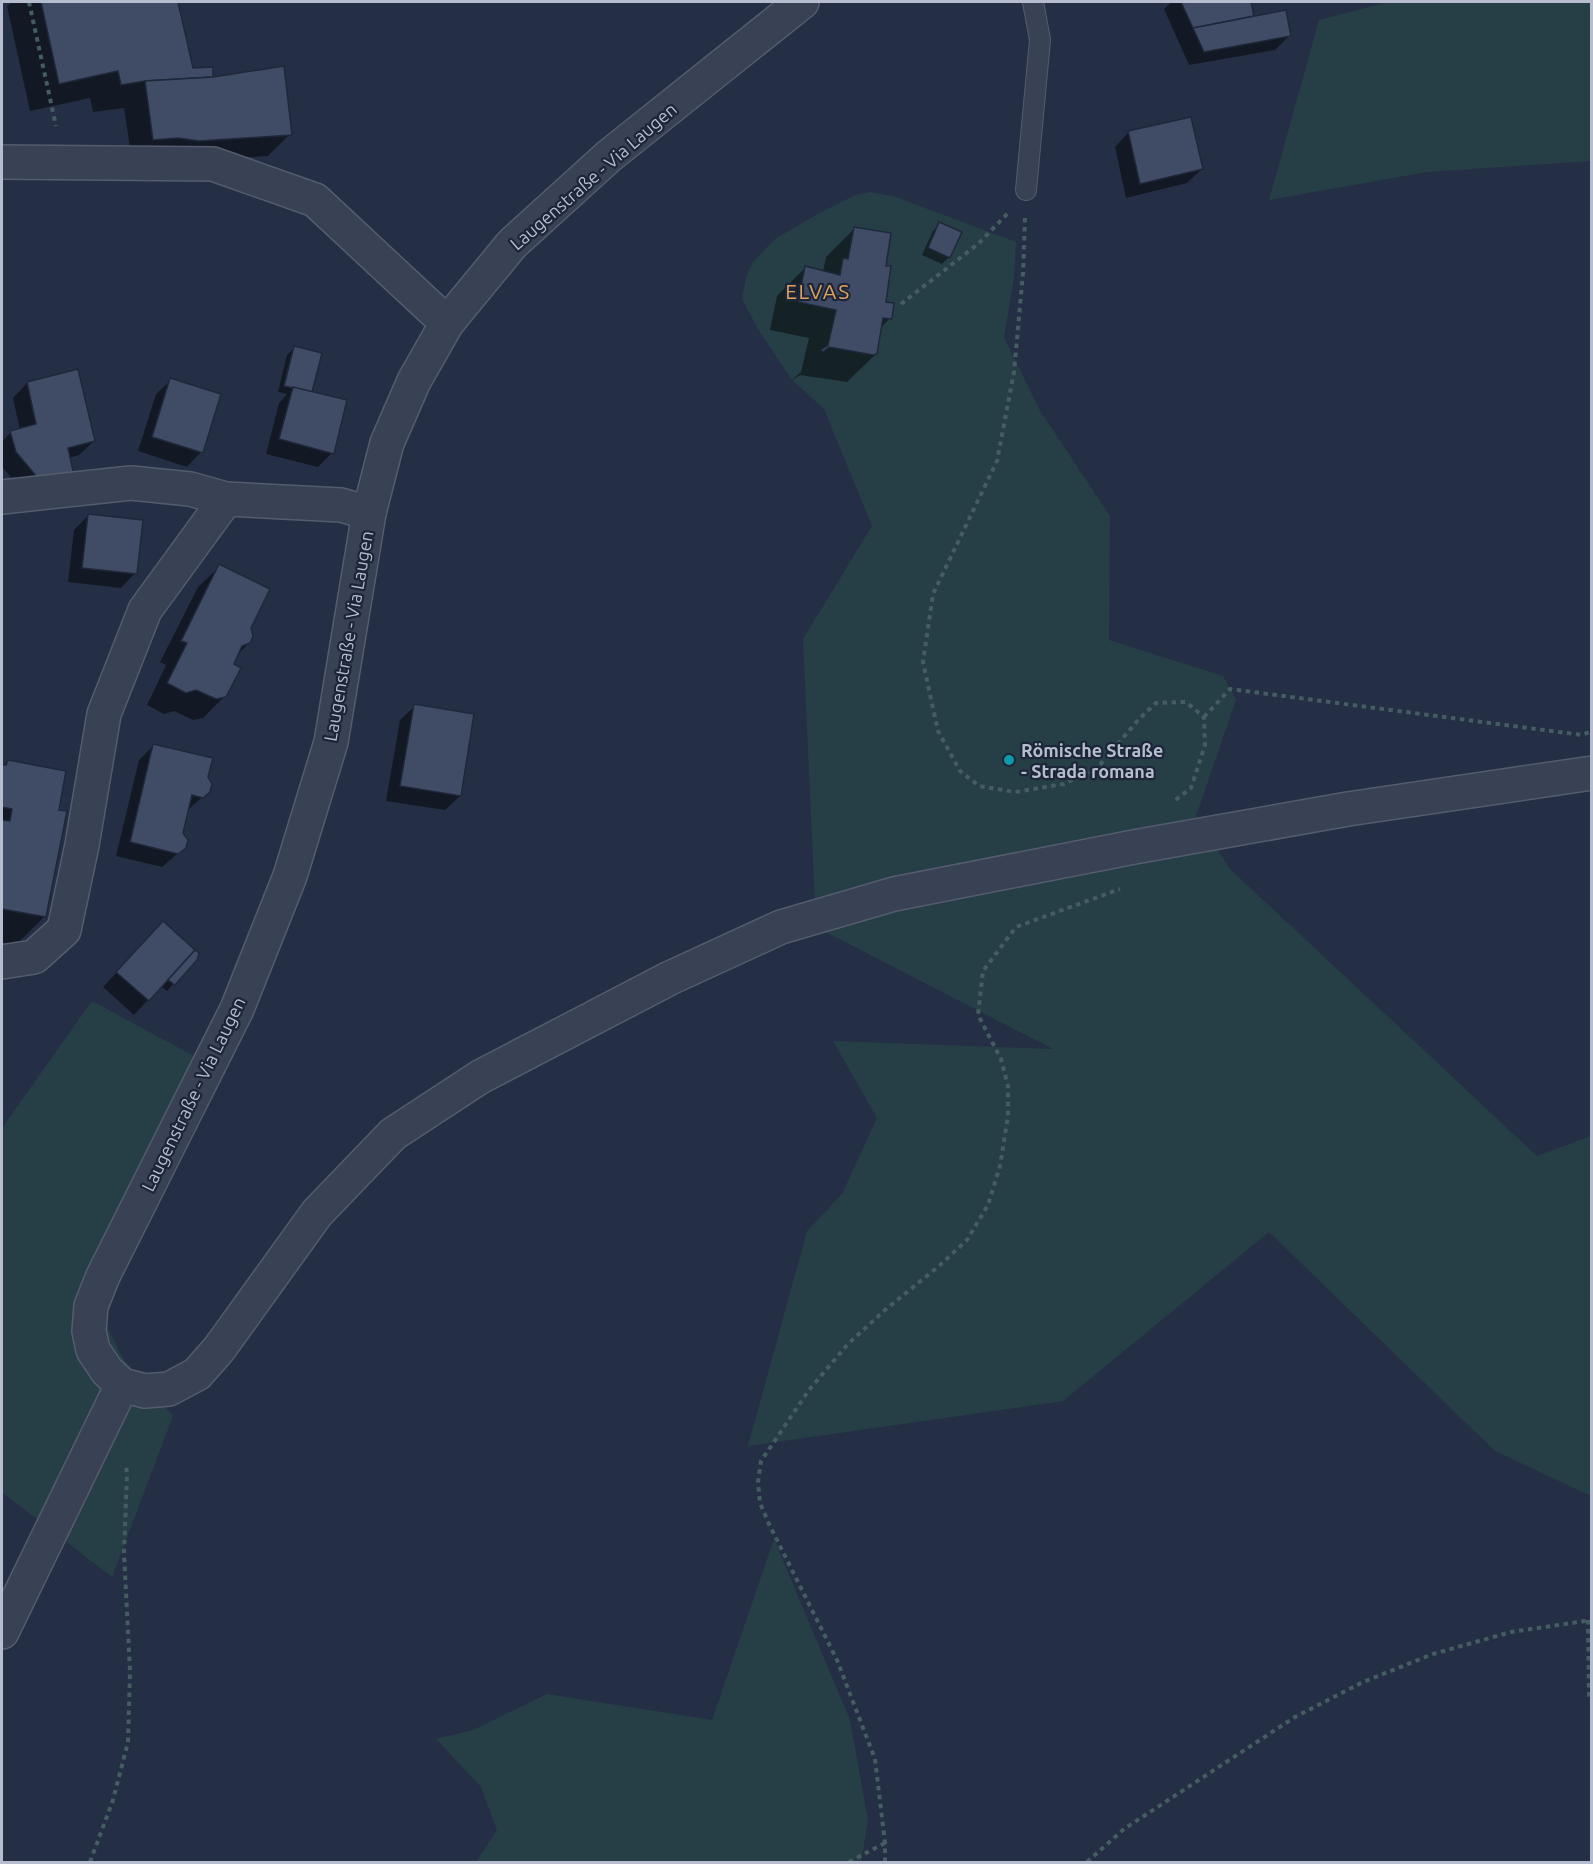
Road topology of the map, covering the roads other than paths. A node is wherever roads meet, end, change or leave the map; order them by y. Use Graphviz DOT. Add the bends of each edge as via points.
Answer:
graph roads {
  1 [pos="802,2"];
  2 [pos="1033,2"];
  3 [pos="2,162"];
  4 [pos="1026,190"];
  5 [pos="447,323"];
  6 [pos="2,497"];
  7 [pos="226,499"];
  8 [pos="369,513"];
  9 [pos="1592,774"];
  10 [pos="2,962"];
  11 [pos="122,1385"];
  12 [pos="2,1632"];
  1 -- 5 [label="street, Laugenstraße - Via Laugen" via="609,156 512,244"];
  2 -- 4 [label="lane" via="1040,40"];
  3 -- 5 [label="street" via="213,164 315,200"];
  5 -- 8 [label="street, Laugenstraße - Via Laugen" via="414,381 387,443"];
  6 -- 7 [label="street" via="132,483 190,489"];
  7 -- 8 [label="street" via="341,505"];
  7 -- 10 [label="street" via="145,610 104,714 64,930 34,957"];
  8 -- 11 [label="street, Laugenstraße - Via Laugen" via="331,742 290,876 237,1009 91,1306 89,1331 93,1350"];
  9 -- 11 [label="street" via="1348,809 1134,847 894,894 781,927 670,978 480,1077 393,1134 324,1205 197,1374 169,1389 145,1391"];
  11 -- 12 [label="street"];
}
